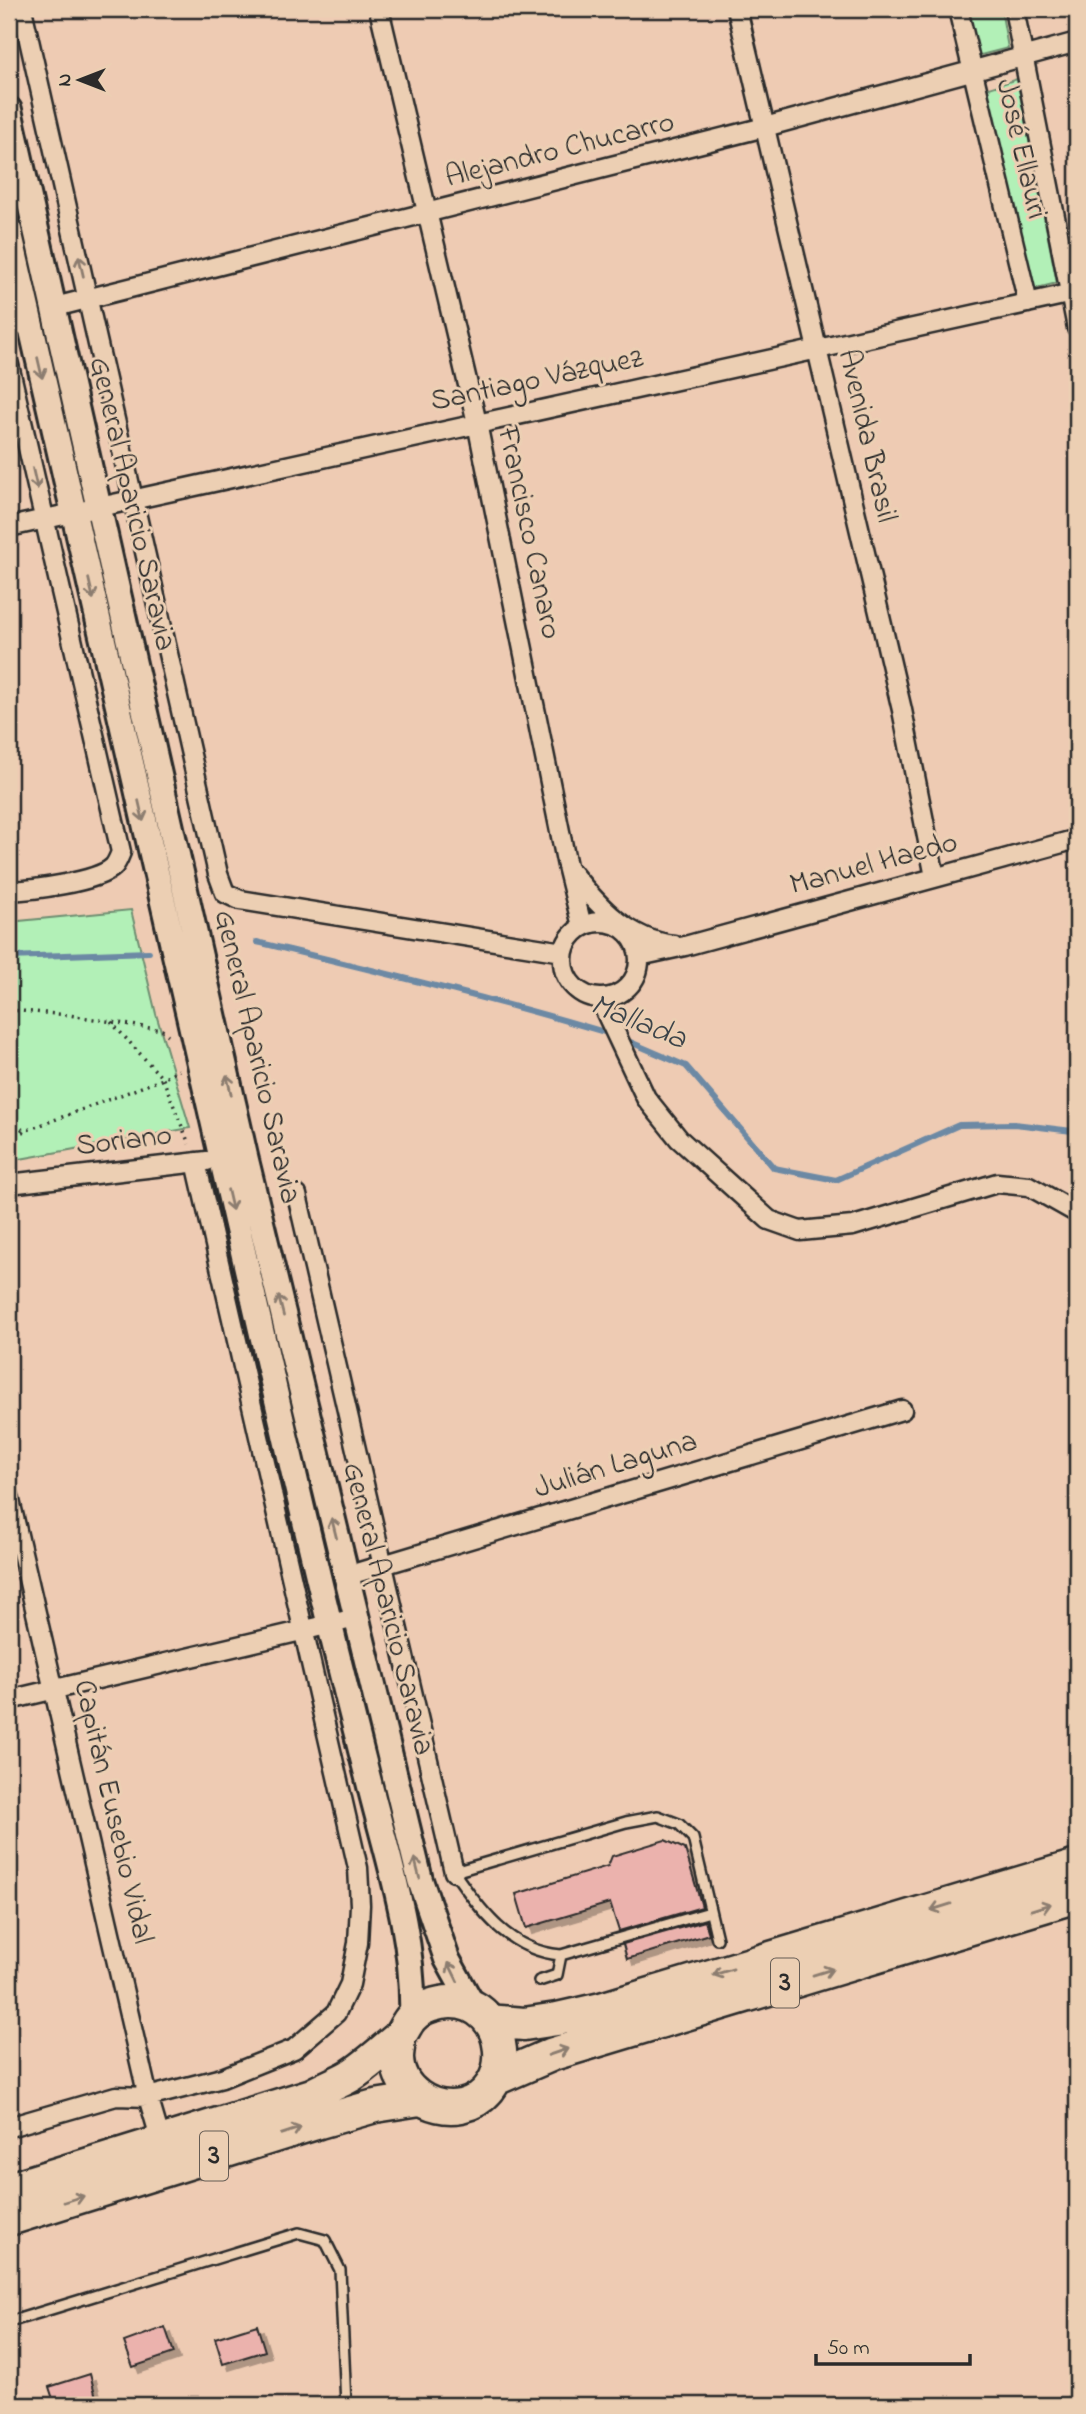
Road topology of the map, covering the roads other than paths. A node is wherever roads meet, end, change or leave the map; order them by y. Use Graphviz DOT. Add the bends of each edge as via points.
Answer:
graph roads {
  1 [pos="22,9"];
  2 [pos="379,9"];
  3 [pos="737,9"];
  4 [pos="958,9"];
  5 [pos="1014,9"];
  6 [pos="1077,42"];
  7 [pos="1022,57"];
  8 [pos="972,71"];
  9 [pos="9,110"];
  10 [pos="765,127"];
  11 [pos="427,214"];
  12 [pos="9,230"];
  13 [pos="1074,293"];
  14 [pos="88,298"];
  15 [pos="1028,303"];
  16 [pos="55,307"];
  17 [pos="19,325"];
  18 [pos="1077,328"];
  19 [pos="817,349"];
  20 [pos="9,365"];
  21 [pos="477,423"];
  22 [pos="134,499"];
  23 [pos="100,507"];
  24 [pos="74,512"];
  25 [pos="44,518"];
  26 [pos="9,527"];
  27 [pos="1077,839"];
  28 [pos="567,866"];
  29 [pos="935,877"];
  30 [pos="9,891"];
  31 [pos="582,926"];
  32 [pos="624,927"];
  33 [pos="685,946"];
  34 [pos="564,952"];
  35 [pos="639,956"];
  36 [pos="620,993"];
  37 [pos="599,998"];
  38 [pos="607,1018"];
  39 [pos="245,1156"];
  40 [pos="208,1160"];
  41 [pos="9,1184"];
  42 [pos="297,1195"];
  43 [pos="1077,1213"];
  44 [pos="902,1410"];
  45 [pos="9,1496"];
  46 [pos="382,1565"];
  47 [pos="346,1576"];
  48 [pos="356,1618"];
  49 [pos="329,1626"];
  50 [pos="303,1632"];
  51 [pos="55,1690"];
  52 [pos="9,1700"];
  53 [pos="1077,1867"];
  54 [pos="454,1872"];
  55 [pos="1077,1896"];
  56 [pos="710,1912"];
  57 [pos="717,1938"];
  58 [pos="561,1955"];
  59 [pos="538,1981"];
  60 [pos="482,2015"];
  61 [pos="406,2027"];
  62 [pos="495,2079"];
  63 [pos="148,2096"];
  64 [pos="420,2099"];
  65 [pos="9,2127"];
  66 [pos="161,2141"];
  67 [pos="9,2189"];
  68 [pos="9,2219"];
  69 [pos="9,2322"];
  70 [pos="346,2405"];
  14 -- 1 [label="street, General Aparicio Saravia, one-way"];
  2 -- 11 [label="street, Francisco Canaro"];
  3 -- 10 [label="street, Avenida Brasil"];
  4 -- 8 [label="street, José Ellauri"];
  5 -- 7 [label="street, José Ellauri"];
  6 -- 7 [label="street, Alejandro Chucarro"];
  7 -- 8 [label="street, Alejandro Chucarro"];
  7 -- 13 [label="street, José Ellauri"];
  8 -- 10 [label="street, Alejandro Chucarro"];
  8 -- 15 [label="street, José Ellauri"];
  9 -- 16 [label="main road, General Aparicio Saravia"];
  10 -- 11 [label="street, Alejandro Chucarro"];
  10 -- 19 [label="street, Avenida Brasil"];
  11 -- 14 [label="street, Alejandro Chucarro"];
  11 -- 21 [label="street, Francisco Canaro"];
  12 -- 17 [label="main road, General Aparicio Saravia"];
  13 -- 15 [label="street, Santiago Vázquez"];
  13 -- 18 [label="street, José Ellauri"];
  14 -- 16 [label="street, Alejandro Chucarro"];
  14 -- 22 [label="street, General Aparicio Saravia"];
  15 -- 19 [label="street, Santiago Vázquez"];
  16 -- 23 [label="main road, General Aparicio Saravia"];
  17 -- 24 [label="main road, General Aparicio Saravia, one-way"];
  19 -- 21 [label="street, Santiago Vázquez"];
  19 -- 29 [label="street, Avenida Brasil" via="902,710"];
  20 -- 25 [label="street, one-way"];
  21 -- 22 [label="street, Santiago Vázquez"];
  21 -- 28 [label="street, Francisco Canaro"];
  22 -- 23 [label="street, Santiago Vázquez"];
  22 -- 34 [label="street, General Aparicio Saravia" via="225,893 240,900"];
  23 -- 24 [label="street, Santiago Vázquez"];
  39 -- 23 [label="main road, General Aparicio Saravia, one-way"];
  24 -- 25 [label="street, Santiago Vázquez"];
  24 -- 40 [label="main road, General Aparicio Saravia, one-way"];
  25 -- 26 [label="street, Santiago Vázquez"];
  25 -- 30 [label="street" via="121,852 113,867 102,874"];
  27 -- 29 [label="street, Manuel Haedo"];
  28 -- 31 [label="street, Francisco Canaro"];
  28 -- 32 [label="street"];
  29 -- 33 [label="street, Manuel Haedo"];
  31 -- 32 [label="street" via="603,921"];
  31 -- 34 [label="street"];
  32 -- 33 [label="street" via="658,943"];
  32 -- 35 [label="street"];
  33 -- 35 [label="street, Manuel Haedo"];
  34 -- 37 [label="street" via="565,974 571,983"];
  35 -- 36 [label="street" via="635,978"];
  36 -- 37 [label="street"];
  36 -- 38 [label="street"];
  37 -- 38 [label="street"];
  38 -- 43 [label="street" via="646,1098 679,1139 769,1220 800,1231 853,1226 997,1183 1029,1186"];
  39 -- 40 [label="street, Soriano"];
  47 -- 39 [label="main road, General Aparicio Saravia, one-way"];
  40 -- 41 [label="street, Soriano"];
  40 -- 49 [label="main road, General Aparicio Saravia, one-way"];
  40 -- 50 [label="street, General Aparicio Saravia"];
  42 -- 46 [label="street, General Aparicio Saravia"];
  44 -- 46 [label="street, Julián Laguna"];
  45 -- 51 [label="street, Capitán Eusebio Vidal"];
  46 -- 47 [label="street, Julián Laguna"];
  46 -- 54 [label="street, General Aparicio Saravia"];
  47 -- 48 [label="main road, General Aparicio Saravia"];
  48 -- 49 [label="street"];
  60 -- 48 [label="main road, General Aparicio Saravia, one-way" via="457,1981 426,1901"];
  49 -- 50 [label="street"];
  49 -- 61 [label="main road, General Aparicio Saravia" via="411,1960 413,1985"];
  50 -- 51 [label="street"];
  50 -- 63 [label="street, General Aparicio Saravia" via="358,1868 358,1942 350,1984 336,2013 294,2049 222,2078"];
  51 -- 52 [label="street"];
  51 -- 63 [label="street, Capitán Eusebio Vidal"];
  53 -- 60 [label="highway, 3, one-way" via="601,2009 524,2024"];
  54 -- 56 [label="lane" via="657,1816 679,1824 693,1838"];
  54 -- 58 [label="lane" via="481,1912 510,1939 546,1954"];
  62 -- 55 [label="highway, 3, one-way" via="552,2054"];
  56 -- 57 [label="lane"];
  56 -- 58 [label="lane"];
  58 -- 59 [label="lane" via="557,1975"];
  60 -- 61 [label="highway, 3" via="453,2002 442,2003 431,2005"];
  60 -- 62 [label="highway" via="499,2039 501,2060"];
  61 -- 64 [label="highway" via="397,2060 404,2082"];
  61 -- 66 [label="highway, 3" via="351,2075 312,2095"];
  62 -- 64 [label="highway, 3" via="481,2096 462,2106 441,2107"];
  63 -- 65 [label="street, General Aparicio Saravia" via="116,2096"];
  63 -- 66 [label="street, Capitán Eusebio Vidal"];
  68 -- 64 [label="highway, 3, one-way" via="330,2119"];
  66 -- 67 [label="highway, 3"];
  69 -- 70 [label="lane" via="299,2233 325,2240 340,2270"];
}
